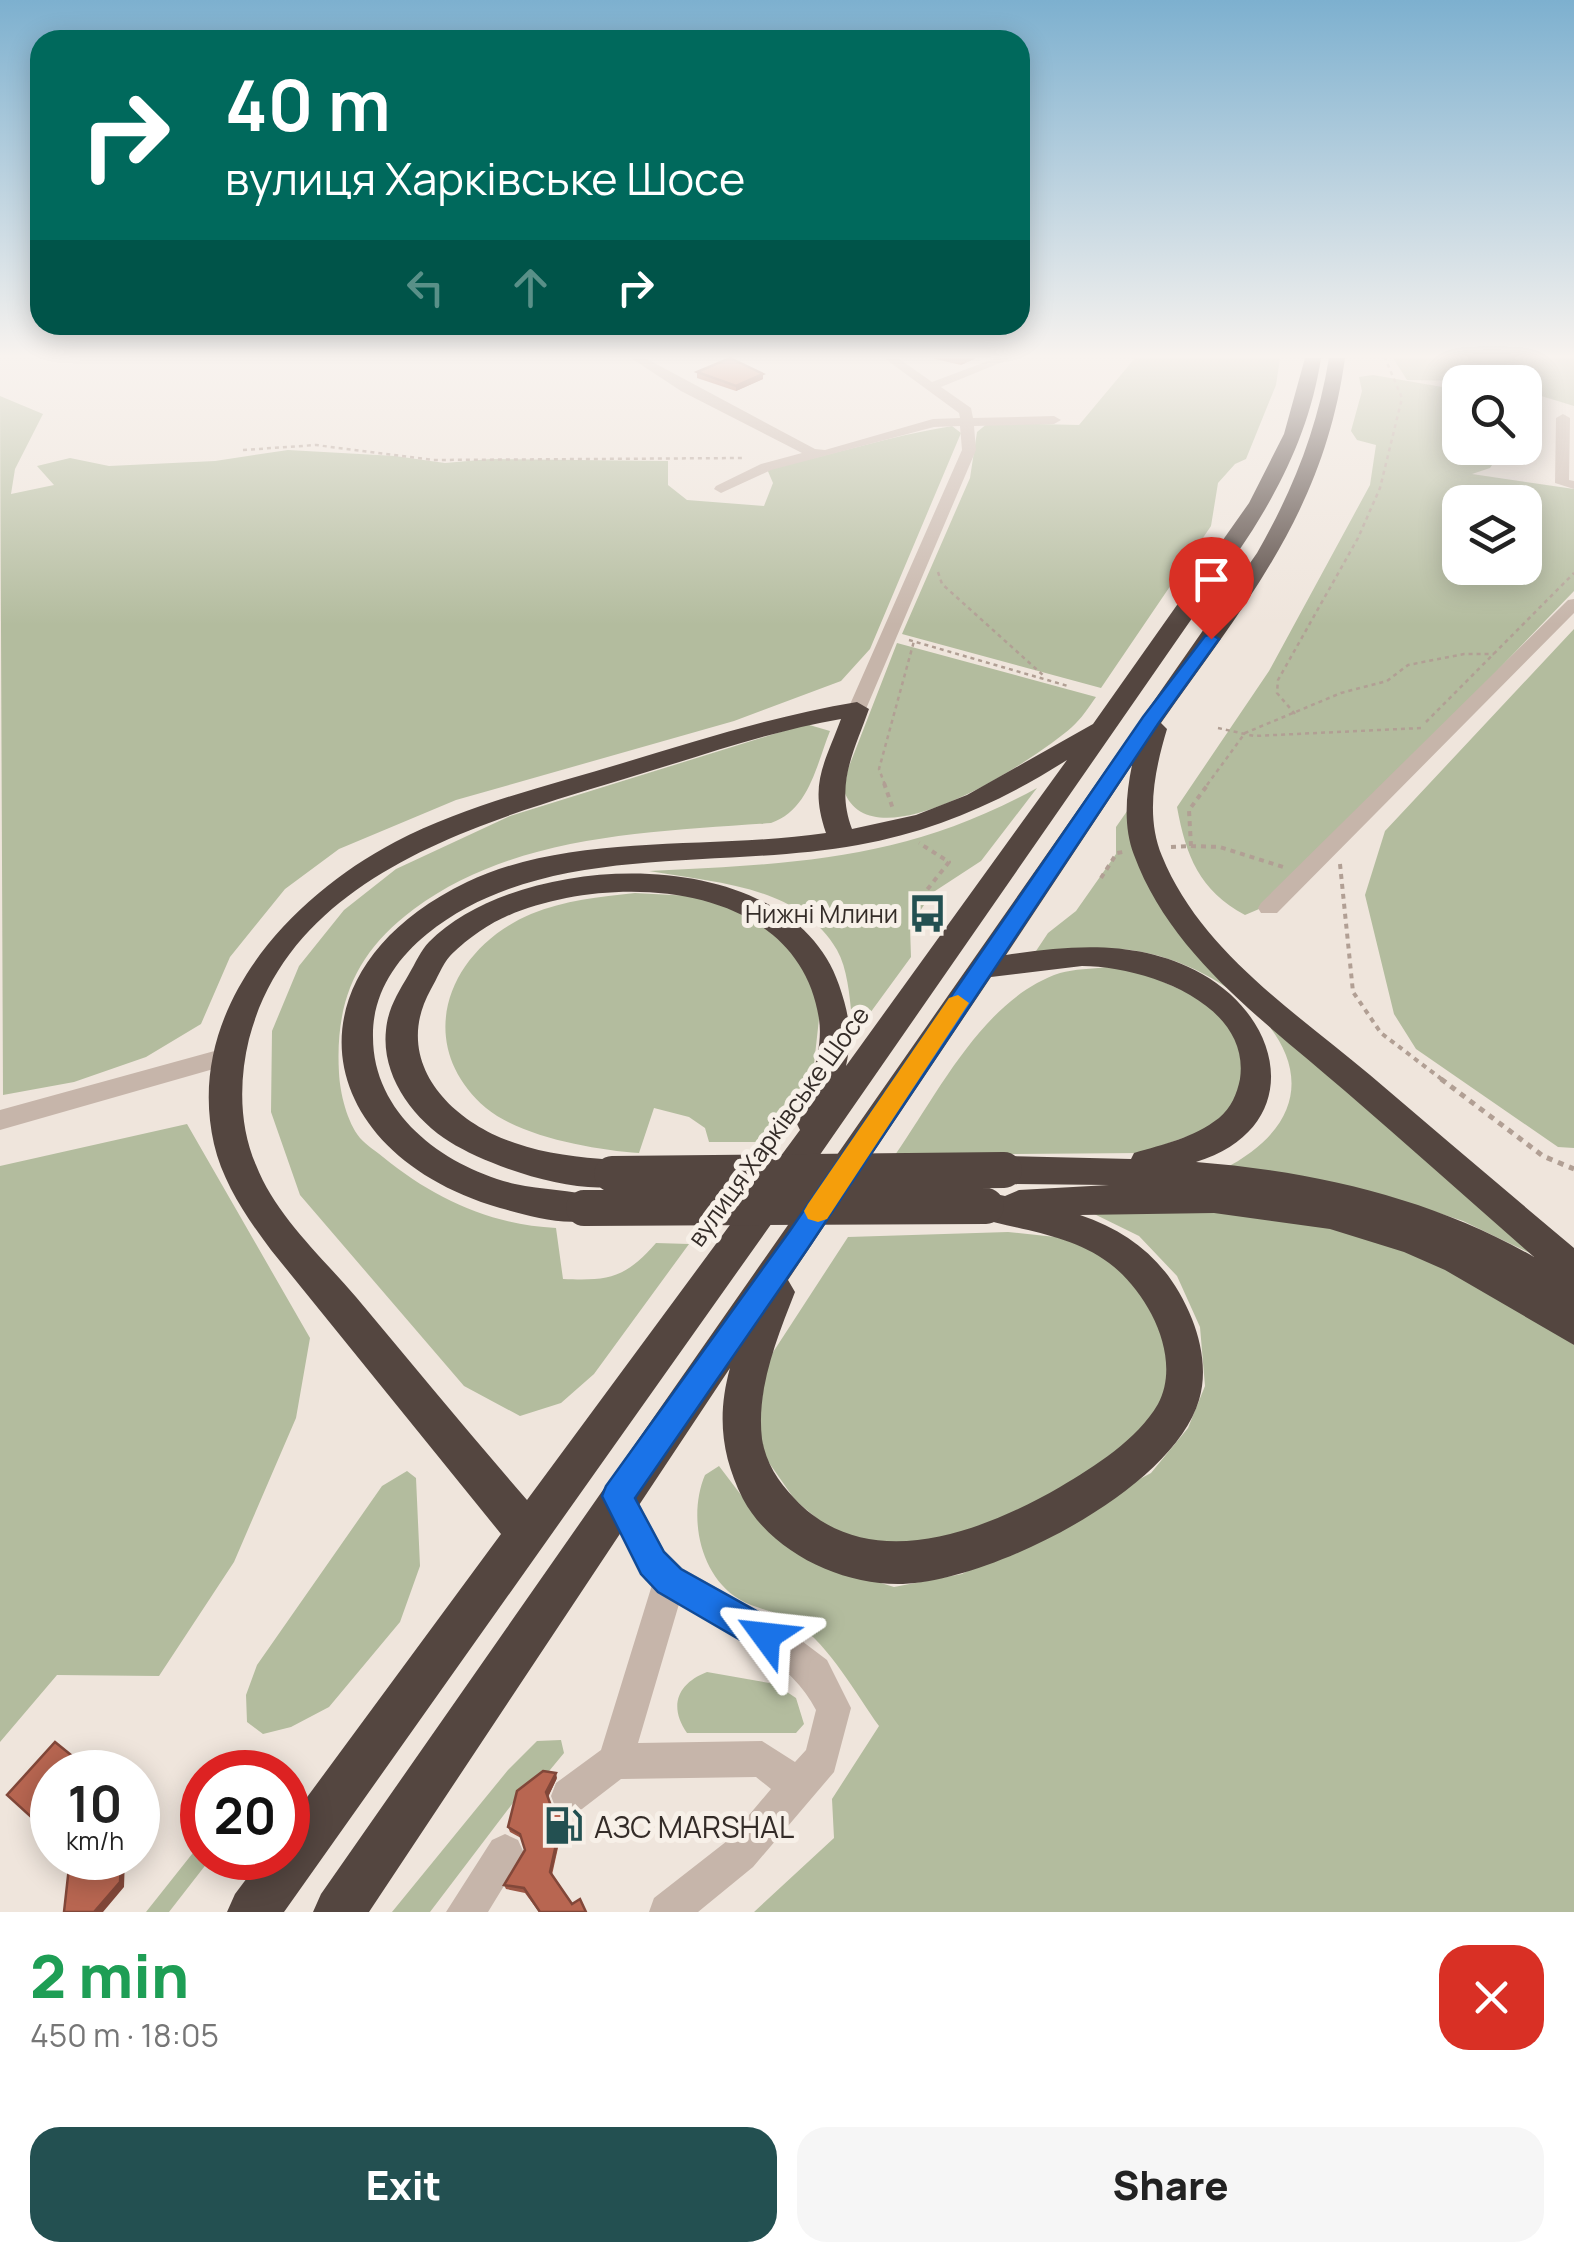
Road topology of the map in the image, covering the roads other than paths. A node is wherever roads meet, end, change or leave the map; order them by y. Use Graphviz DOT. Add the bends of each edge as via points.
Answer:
graph roads {
  1 [pos="797,447"];
  2 [pos="841,447"];
  3 [pos="969,447"];
  4 [pos="1290,447"];
  5 [pos="1317,447"];
  6 [pos="1563,447"];
  7 [pos="820,453"];
  8 [pos="1574,485"];
  9 [pos="721,490"];
  10 [pos="1574,604"];
  11 [pos="1192,666"];
  12 [pos="857,709"];
  13 [pos="1110,722"];
  14 [pos="842,839"];
  15 [pos="1269,908"];
  16 [pos="982,968"];
  17 [pos="230,1056"];
  18 [pos="0,1120"];
  19 [pos="796,1162"];
  20 [pos="1074,1171"];
  21 [pos="995,1188"];
  22 [pos="798,1240"];
  23 [pos="1574,1270"];
  24 [pos="1574,1300"];
  25 [pos="1574,1328"];
  26 [pos="618,1496"];
  27 [pos="527,1533"];
  28 [pos="670,1580"];
  29 [pos="614,1761"];
  30 [pos="797,1788"];
  31 [pos="569,1796"];
  32 [pos="504,1853"];
  33 [pos="254,1912"];
  34 [pos="339,1912"];
  35 [pos="465,1912"];
  36 [pos="668,1912"];
  1 -- 7 [label="street"];
  2 -- 7 [label="street"];
  3 -- 12 [label="street"];
  4 -- 13 [label="highway, вулиця Харківське Шосе" via="1269,490"];
  5 -- 11 [label="highway" via="1300,496"];
  6 -- 8 [label="street" via="1562,483"];
  7 -- 9 [label="street" via="754,472"];
  10 -- 15 [label="street"];
  11 -- 16 [label="highway"];
  11 -- 23 [label="highway" via="1154,731 1141,808 1148,856 1186,922 1272,1008"];
  12 -- 14 [label="highway" via="829,803"];
  12 -- 17 [label="highway" via="779,724 622,771 395,851 348,880 278,947 246,1002"];
  13 -- 14 [label="highway" via="952,812"];
  13 -- 19 [label="highway, вулиця Харківське Шосе"];
  14 -- 21 [label="highway, bridge" via="593,858 485,883 432,912 377,970 364,996 356,1052 364,1084 406,1145 464,1181 531,1202 584,1208"];
  16 -- 20 [label="highway" via="1084,956 1139,961 1205,988 1226,1004 1250,1039 1257,1090 1222,1136 1160,1161"];
  16 -- 22 [label="highway"];
  17 -- 18 [label="street"];
  17 -- 27 [label="highway" via="230,1139 254,1195"];
  19 -- 21 [label="highway, bridge" via="834,1046 831,994 812,954 784,925 744,904 680,886 612,882 538,892 471,921 419,974 400,1039 410,1080 456,1130 529,1162 612,1174"];
  19 -- 27 [label="highway, вулиця Харківське Шосе"];
  20 -- 21 [label="highway"];
  20 -- 24 [label="highway" via="1247,1180 1351,1196 1468,1240"];
  21 -- 22 [label="highway" via="1134,1262 1172,1316 1184,1358 1181,1394 1152,1444 1114,1476 1021,1528 932,1560 861,1560 819,1544 777,1512 751,1476 740,1432 745,1384"];
  21 -- 25 [label="highway" via="1213,1199 1327,1214 1432,1247 1515,1288"];
  22 -- 26 [label="highway"];
  26 -- 28 [label="street" via="653,1563"];
  26 -- 34 [label="highway"];
  27 -- 33 [label="highway, вулиця Харківське Шосе"];
  28 -- 29 [label="street"];
  28 -- 30 [label="street" via="815,1672 834,1708 821,1760"];
  29 -- 30 [label="street" via="762,1758"];
  29 -- 31 [label="street"];
  30 -- 36 [label="street" via="740,1854"];
  32 -- 35 [label="street"];
}
